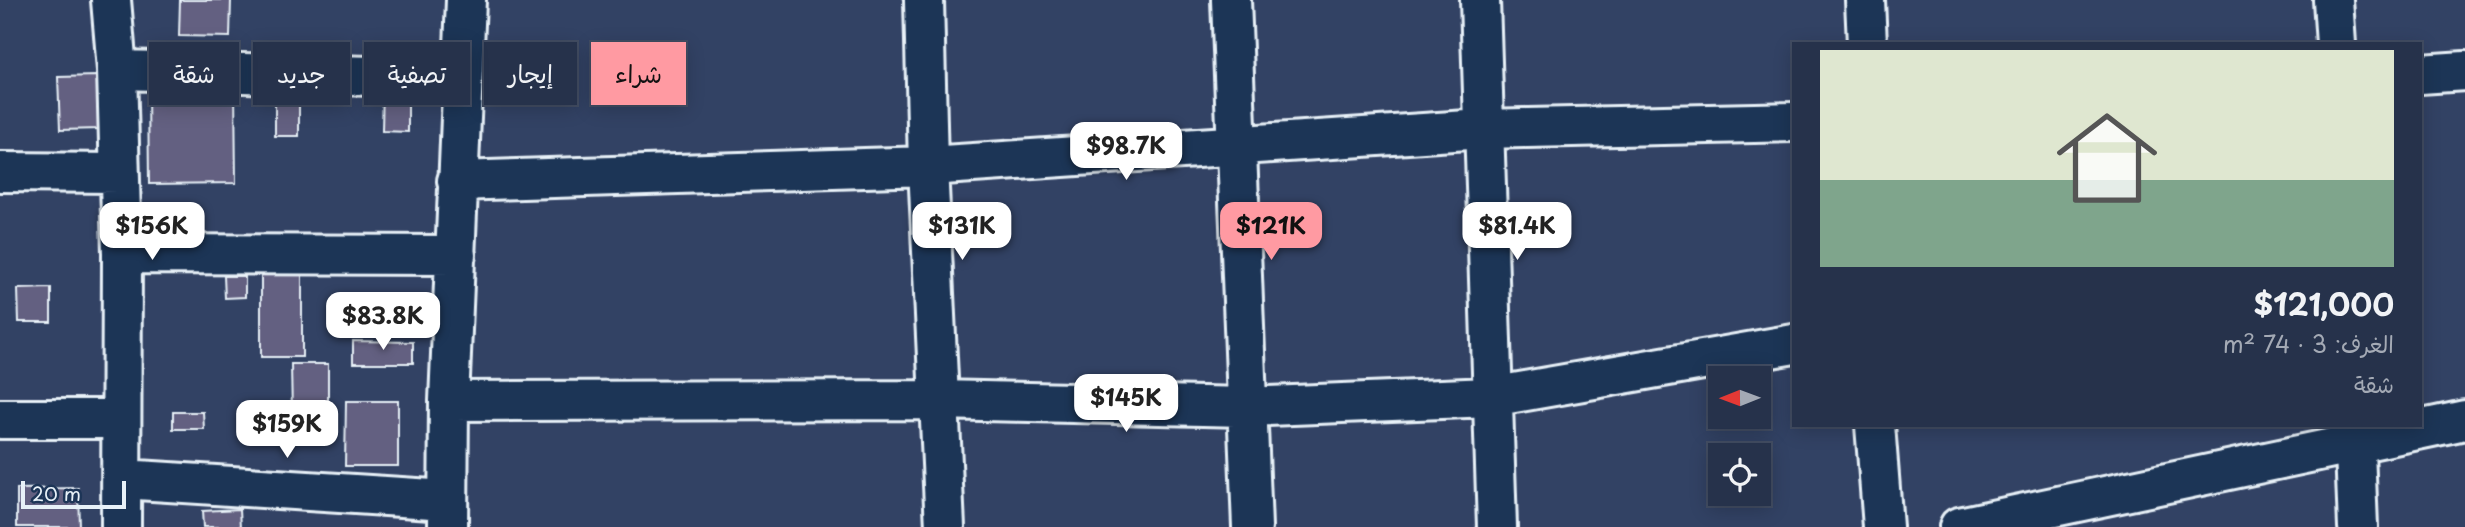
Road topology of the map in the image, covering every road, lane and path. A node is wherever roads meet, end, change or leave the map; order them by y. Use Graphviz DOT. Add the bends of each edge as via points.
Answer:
graph roads {
  1 [pos="111,0"];
  2 [pos="466,0"];
  3 [pos="924,0"];
  4 [pos="1231,0"];
  5 [pos="1480,0"];
  6 [pos="1865,0"];
  7 [pos="2333,0"];
  8 [pos="463,42"];
  9 [pos="1867,42"];
  10 [pos="2336,42"];
  11 [pos="117,70"];
  12 [pos="2465,71"];
  13 [pos="2422,74"];
  14 [pos="364,76"];
  15 [pos="459,105"];
  16 [pos="1792,122"];
  17 [pos="1483,129"];
  18 [pos="1237,144"];
  19 [pos="928,166"];
  20 [pos="0,172"];
  21 [pos="118,173"];
  22 [pos="457,181"];
  23 [pos="122,254"];
  24 [pos="456,255"];
  25 [pos="1792,344"];
  26 [pos="1491,397"];
  27 [pos="938,400"];
  28 [pos="449,401"];
  29 [pos="1245,407"];
  30 [pos="0,419"];
  31 [pos="121,419"];
  32 [pos="2465,420"];
  33 [pos="2422,425"];
  34 [pos="1875,427"];
  35 [pos="2410,427"];
  36 [pos="2355,434"];
  37 [pos="122,479"];
  38 [pos="448,514"];
  39 [pos="121,527"];
  40 [pos="945,527"];
  41 [pos="1252,527"];
  42 [pos="1497,527"];
  43 [pos="1883,527"];
  44 [pos="1959,527"];
  45 [pos="2358,527"];
  1 -- 11 [label="street"];
  2 -- 8 [label="street"];
  3 -- 19 [label="street"];
  4 -- 18 [label="street"];
  5 -- 17 [label="street"];
  6 -- 9 [label="street"];
  7 -- 10 [label="street"];
  11 -- 14 [label="street"];
  11 -- 21 [label="street"];
  12 -- 13 [label="street"];
  15 -- 22 [label="street"];
  16 -- 17 [label="street"];
  17 -- 18 [label="street"];
  17 -- 26 [label="street"];
  18 -- 19 [label="street"];
  18 -- 29 [label="street"];
  19 -- 22 [label="street"];
  19 -- 27 [label="street"];
  20 -- 21 [label="street"];
  21 -- 23 [label="street"];
  22 -- 24 [label="street"];
  23 -- 24 [label="street"];
  23 -- 31 [label="street"];
  24 -- 28 [label="street"];
  25 -- 26 [label="street"];
  26 -- 29 [label="street"];
  26 -- 42 [label="street"];
  27 -- 28 [label="street"];
  27 -- 29 [label="street"];
  27 -- 40 [label="street"];
  28 -- 38 [label="street"];
  29 -- 41 [label="street"];
  30 -- 31 [label="street"];
  31 -- 37 [label="street"];
  32 -- 33 [label="street"];
  34 -- 43 [label="street"];
  35 -- 36 [label="street"];
  36 -- 44 [label="street"];
  36 -- 45 [label="street"];
  37 -- 38 [label="street"];
  37 -- 39 [label="street"];
}
